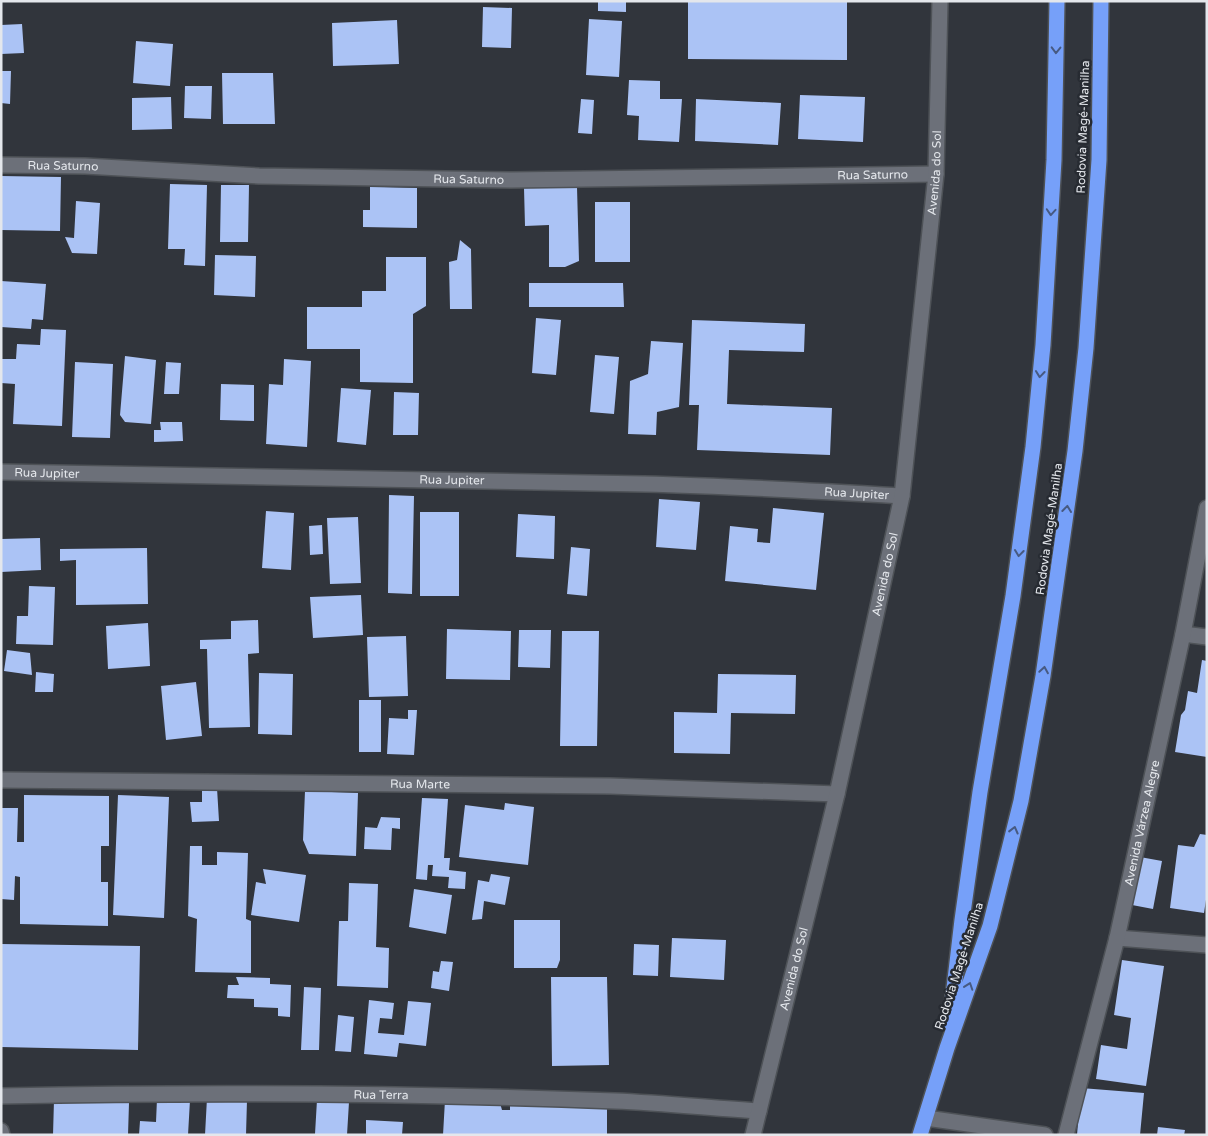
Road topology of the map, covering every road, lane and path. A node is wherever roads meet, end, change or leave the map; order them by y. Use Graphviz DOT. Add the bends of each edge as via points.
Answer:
graph roads {
  1 [pos="940,1"];
  2 [pos="1056,1"];
  3 [pos="1101,1"];
  4 [pos="1,165"];
  5 [pos="936,174"];
  6 [pos="1,472"];
  7 [pos="902,496"];
  8 [pos="1207,508"];
  9 [pos="1183,634"];
  10 [pos="1207,637"];
  11 [pos="1,780"];
  12 [pos="837,794"];
  13 [pos="1117,938"];
  14 [pos="1207,945"];
  15 [pos="947,1048"];
  16 [pos="1,1096"];
  17 [pos="759,1111"];
  18 [pos="926,1118"];
  19 [pos="754,1135"];
  20 [pos="920,1135"];
  21 [pos="1045,1135"];
  22 [pos="1066,1135"];
  1 -- 5 [label="street, Avenida do Sol"];
  2 -- 15 [label="highway, Rodovia Magé-Manilha, one-way" via="1054,160 1033,447 1012,606 976,821"];
  15 -- 3 [label="highway, Rodovia Magé-Manilha, one-way" via="990,926 1021,801 1055,601 1086,348 1099,160"];
  4 -- 5 [label="street, Rua Saturno" via="85,166 259,176 512,180"];
  5 -- 7 [label="street, Avenida do Sol"];
  6 -- 7 [label="street, Rua Jupiter" via="643,484"];
  7 -- 12 [label="street, Avenida do Sol"];
  8 -- 9 [label="street, Avenida Várzea Alegre"];
  9 -- 10 [label="street"];
  9 -- 13 [label="street, Avenida Várzea Alegre"];
  11 -- 12 [label="street, Rua Marte" via="610,786"];
  12 -- 17 [label="street, Avenida do Sol"];
  13 -- 14 [label="street"];
  13 -- 22 [label="street, Avenida Várzea Alegre"];
  15 -- 18 [label="highway, Rodovia Magé-Manilha"];
  16 -- 17 [label="street, Rua Terra" via="178,1093 450,1096 617,1101"];
  17 -- 19 [label="street, Avenida do Sol"];
  18 -- 20 [label="highway, Rodovia Magé-Manilha"];
  18 -- 21 [label="street"];
}
